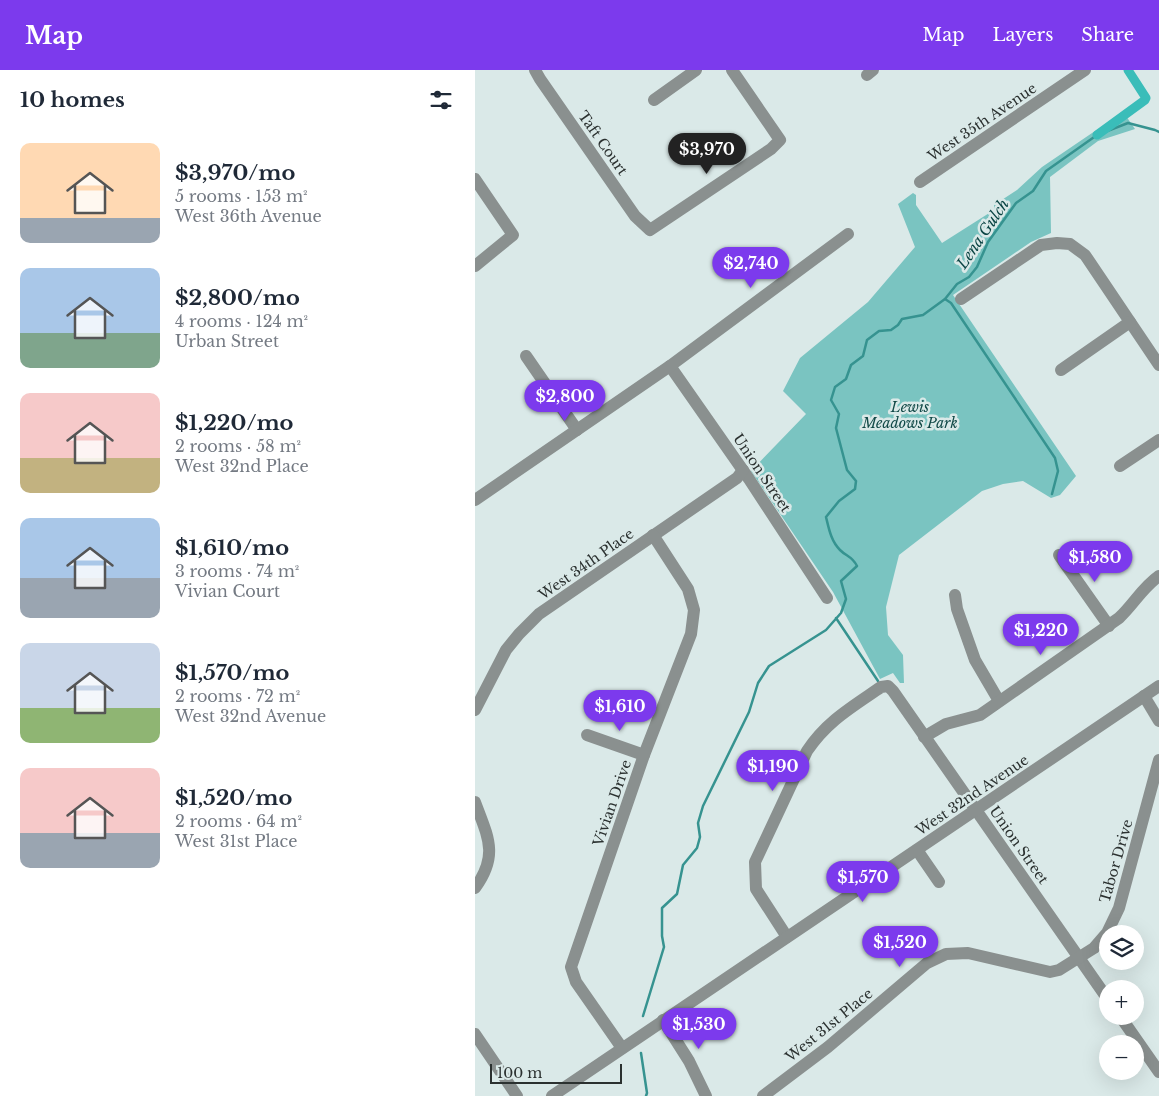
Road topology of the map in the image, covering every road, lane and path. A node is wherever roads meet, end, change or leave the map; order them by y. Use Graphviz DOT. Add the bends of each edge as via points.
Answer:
graph roads {
  1 [pos="535,70"];
  2 [pos="696,70"];
  3 [pos="732,70"];
  4 [pos="1085,70"];
  5 [pos="654,100"];
  6 [pos="475,179"];
  7 [pos="920,182"];
  8 [pos="848,234"];
  9 [pos="475,266"];
  10 [pos="961,299"];
  11 [pos="1129,322"];
  12 [pos="526,356"];
  13 [pos="1159,365"];
  14 [pos="670,366"];
  15 [pos="1061,370"];
  16 [pos="577,430"];
  17 [pos="1159,440"];
  18 [pos="1120,466"];
  19 [pos="743,470"];
  20 [pos="475,500"];
  21 [pos="653,536"];
  22 [pos="1059,555"];
  23 [pos="1159,576"];
  24 [pos="955,595"];
  25 [pos="827,598"];
  26 [pos="1109,626"];
  27 [pos="1159,686"];
  28 [pos="1144,696"];
  29 [pos="999,701"];
  30 [pos="475,710"];
  31 [pos="1159,721"];
  32 [pos="587,735"];
  33 [pos="924,737"];
  34 [pos="645,755"];
  35 [pos="1159,760"];
  36 [pos="475,802"];
  37 [pos="977,810"];
  38 [pos="917,850"];
  39 [pos="939,882"];
  40 [pos="475,888"];
  41 [pos="787,937"];
  42 [pos="1079,958"];
  43 [pos="1099,987"];
  44 [pos="663,1020"];
  45 [pos="1126,1025"];
  46 [pos="475,1034"];
  47 [pos="622,1048"];
  48 [pos="1159,1072"];
  49 [pos="517,1096"];
  50 [pos="551,1096"];
  51 [pos="707,1096"];
  52 [pos="763,1096"];
  1 -- 3 [label="street, Taft Court" via="635,216 650,230 780,140"];
  2 -- 5 [label="street"];
  4 -- 7 [label="street, West 35th Avenue"];
  6 -- 9 [label="street" via="513,235"];
  8 -- 14 [label="street"];
  10 -- 11 [label="street" via="1041,245 1057,242 1070,244 1085,255"];
  11 -- 13 [label="street"];
  11 -- 15 [label="street"];
  12 -- 16 [label="street"];
  14 -- 16 [label="street"];
  14 -- 19 [label="street, Union Street"];
  16 -- 20 [label="street"];
  17 -- 18 [label="street"];
  19 -- 21 [label="street, West 34th Place" via="737,478"];
  19 -- 25 [label="street, Union Street"];
  21 -- 30 [label="street, West 34th Place" via="539,614 506,650"];
  21 -- 34 [label="street, Vivian Drive" via="688,589 694,610 691,634"];
  22 -- 26 [label="street"];
  23 -- 26 [label="street"];
  24 -- 29 [label="street" via="975,660"];
  26 -- 29 [label="street"];
  27 -- 28 [label="street, West 32nd Avenue"];
  28 -- 31 [label="street"];
  28 -- 37 [label="street, West 32nd Avenue"];
  29 -- 33 [label="street" via="979,715 946,724"];
  32 -- 34 [label="street"];
  33 -- 37 [label="street, Union Street"];
  33 -- 41 [label="street, Union Street" via="887,686 834,719 815,739 755,862 756,889"];
  34 -- 47 [label="street, Vivian Drive" via="571,967 576,982"];
  35 -- 42 [label="street, Tabor Drive" via="1119,908 1107,933 1094,948"];
  36 -- 40 [label="street" via="489,840 489,864"];
  37 -- 38 [label="street, West 32nd Avenue"];
  37 -- 42 [label="street, Union Street"];
  38 -- 39 [label="street"];
  38 -- 41 [label="street, West 32nd Avenue"];
  41 -- 44 [label="street, West 32nd Avenue"];
  42 -- 43 [label="street, Union Street"];
  42 -- 52 [label="street, West 31st Place" via="1050,972 968,953 946,954 927,963 828,1047"];
  44 -- 47 [label="street, West 32nd Avenue"];
  44 -- 51 [label="street"];
  45 -- 48 [label="street"];
  46 -- 49 [label="street"];
  47 -- 50 [label="street, West 32nd Avenue"];
}
